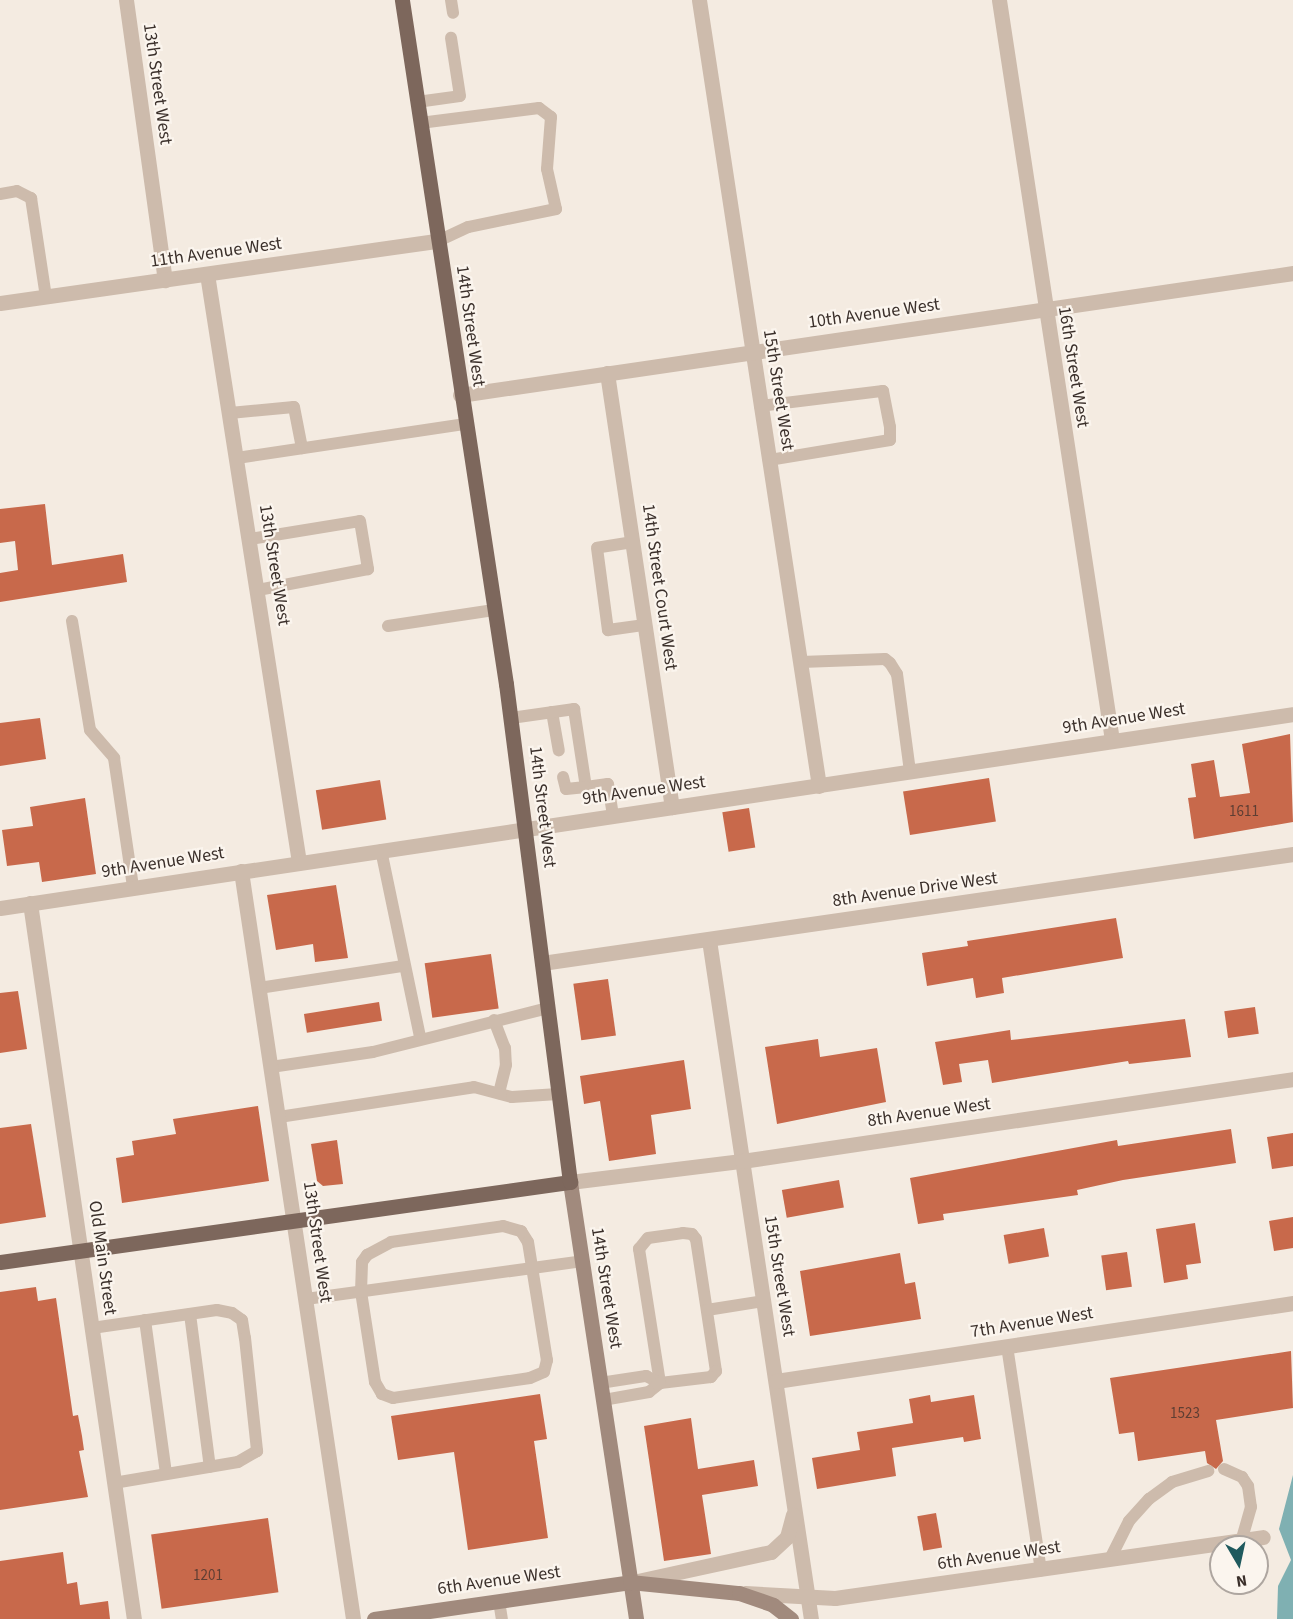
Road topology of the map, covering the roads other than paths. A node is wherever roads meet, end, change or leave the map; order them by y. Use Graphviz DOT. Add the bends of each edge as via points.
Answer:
graph roads {
  1 [pos="126,0"];
  2 [pos="402,0"];
  3 [pos="699,0"];
  4 [pos="999,0"];
  5 [pos="451,38"];
  6 [pos="417,102"];
  7 [pos="420,123"];
  8 [pos="0,194"];
  9 [pos="438,241"];
  10 [pos="1293,273"];
  11 [pos="207,274"];
  12 [pos="165,280"];
  13 [pos="46,297"];
  14 [pos="0,303"];
  15 [pos="1045,310"];
  16 [pos="752,351"];
  17 [pos="607,373"];
  18 [pos="460,395"];
  19 [pos="760,406"];
  20 [pos="230,413"];
  21 [pos="465,424"];
  22 [pos="302,448"];
  23 [pos="237,458"];
  24 [pos="769,460"];
  25 [pos="250,539"];
  26 [pos="633,542"];
  27 [pos="258,590"];
  28 [pos="494,610"];
  29 [pos="72,621"];
  30 [pos="645,625"];
  31 [pos="388,626"];
  32 [pos="801,662"];
  33 [pos="552,712"];
  34 [pos="1293,714"];
  35 [pos="511,718"];
  36 [pos="1112,740"];
  37 [pos="559,750"];
  38 [pos="910,772"];
  39 [pos="563,777"];
  40 [pos="819,786"];
  41 [pos="586,787"];
  42 [pos="672,807"];
  43 [pos="613,815"];
  44 [pos="525,829"];
  45 [pos="381,850"];
  46 [pos="1293,854"];
  47 [pos="299,862"];
  48 [pos="241,871"];
  49 [pos="133,887"];
  50 [pos="30,903"];
  51 [pos="0,908"];
  52 [pos="709,940"];
  53 [pos="542,963"];
  54 [pos="403,966"];
  55 [pos="259,988"];
  56 [pos="548,1008"];
  57 [pos="494,1020"];
  58 [pos="420,1037"];
  59 [pos="271,1067"];
  60 [pos="1293,1079"];
  61 [pos="499,1093"];
  62 [pos="558,1094"];
  63 [pos="279,1117"];
  64 [pos="742,1161"];
  65 [pos="570,1182"];
  66 [pos="294,1221"];
  67 [pos="81,1250"];
  68 [pos="582,1261"];
  69 [pos="0,1262"];
  70 [pos="533,1268"];
  71 [pos="361,1292"];
  72 [pos="306,1299"];
  73 [pos="764,1301"];
  74 [pos="1293,1303"];
  75 [pos="707,1310"];
  76 [pos="190,1314"];
  77 [pos="145,1320"];
  78 [pos="92,1328"];
  79 [pos="1007,1346"];
  80 [pos="776,1381"];
  81 [pos="600,1383"];
  82 [pos="660,1383"];
  83 [pos="603,1400"];
  84 [pos="210,1467"];
  85 [pos="1224,1469"];
  86 [pos="1208,1470"];
  87 [pos="166,1474"];
  88 [pos="114,1483"];
  89 [pos="795,1500"];
  90 [pos="1243,1535"];
  91 [pos="1209,1545"];
  92 [pos="1110,1559"];
  93 [pos="1041,1570"];
  94 [pos="630,1582"];
  95 [pos="739,1593"];
  96 [pos="807,1595"];
  97 [pos="499,1601"];
  98 [pos="458,1613"];
  99 [pos="134,1619"];
  100 [pos="353,1619"];
  101 [pos="374,1619"];
  102 [pos="502,1619"];
  103 [pos="636,1619"];
  104 [pos="791,1619"];
  105 [pos="811,1619"];
  1 -- 12 [label="street, 13th Street West"];
  2 -- 6 [label="main road, 14th Street West"];
  3 -- 16 [label="street, 15th Street West"];
  4 -- 15 [label="street, 16th Street West"];
  5 -- 6 [label="lane" via="460,96"];
  6 -- 7 [label="main road, 14th Street West"];
  7 -- 9 [label="main road, 14th Street West"];
  7 -- 9 [label="lane" via="540,108 551,117 547,169 556,209 468,227"];
  8 -- 13 [label="lane" via="17,191 32,198"];
  9 -- 11 [label="street, 11th Avenue West"];
  9 -- 18 [label="main road, 14th Street West"];
  10 -- 15 [label="street, 10th Avenue West"];
  11 -- 12 [label="street, 11th Avenue West"];
  11 -- 20 [label="street, 13th Street West"];
  12 -- 13 [label="street, 11th Avenue West"];
  13 -- 14 [label="street, 11th Avenue West"];
  15 -- 16 [label="street, 10th Avenue West"];
  15 -- 36 [label="street, 16th Street West"];
  16 -- 17 [label="street, 10th Avenue West"];
  16 -- 19 [label="street, 15th Street West"];
  17 -- 18 [label="street, 10th Avenue West"];
  17 -- 26 [label="street, 14th Street Court West"];
  18 -- 21 [label="main road, 14th Street West"];
  19 -- 24 [label="street, 15th Street West"];
  19 -- 24 [label="lane" via="883,392 890,428 890,440"];
  20 -- 22 [label="lane" via="294,407"];
  20 -- 23 [label="street, 13th Street West"];
  21 -- 22 [label="lane"];
  21 -- 28 [label="main road, 14th Street West"];
  22 -- 23 [label="lane"];
  23 -- 25 [label="street, 13th Street West"];
  24 -- 32 [label="street, 15th Street West"];
  25 -- 27 [label="street, 13th Street West"];
  25 -- 27 [label="lane" via="360,521 368,569"];
  26 -- 30 [label="street, 14th Street Court West"];
  26 -- 30 [label="lane" via="597,548 608,630"];
  27 -- 47 [label="street, 13th Street West"];
  28 -- 31 [label="lane"];
  28 -- 35 [label="main road, 14th Street West"];
  29 -- 49 [label="lane" via="90,730 114,758"];
  30 -- 42 [label="street, 14th Street Court West"];
  32 -- 38 [label="lane" via="885,659 890,663 897,674"];
  32 -- 40 [label="street, 15th Street West"];
  33 -- 35 [label="lane"];
  33 -- 37 [label="lane"];
  33 -- 41 [label="lane" via="574,709"];
  34 -- 36 [label="street, 9th Avenue West"];
  35 -- 44 [label="main road, 14th Street West"];
  36 -- 38 [label="street, 9th Avenue West"];
  38 -- 40 [label="street, 9th Avenue West"];
  39 -- 41 [label="lane" via="566,789"];
  40 -- 42 [label="street, 9th Avenue West"];
  41 -- 43 [label="lane" via="608,784"];
  42 -- 43 [label="street, 9th Avenue West"];
  43 -- 44 [label="street, 9th Avenue West"];
  44 -- 45 [label="street, 9th Avenue West"];
  44 -- 53 [label="main road, 14th Street West"];
  45 -- 47 [label="street, 9th Avenue West"];
  45 -- 54 [label="lane"];
  46 -- 52 [label="street, 8th Avenue Drive West"];
  47 -- 48 [label="street, 9th Avenue West"];
  48 -- 49 [label="street, 9th Avenue West"];
  48 -- 55 [label="street, 13th Street West"];
  49 -- 50 [label="street, 9th Avenue West"];
  50 -- 51 [label="street, 9th Avenue West"];
  50 -- 67 [label="street, Old Main Street"];
  52 -- 53 [label="street, 8th Avenue Drive West"];
  52 -- 64 [label="street, 15th Street West"];
  53 -- 56 [label="main road, 14th Street West"];
  54 -- 55 [label="lane"];
  54 -- 58 [label="lane"];
  55 -- 59 [label="street, 13th Street West"];
  56 -- 57 [label="lane"];
  56 -- 62 [label="main road, 14th Street West"];
  57 -- 58 [label="lane"];
  57 -- 61 [label="lane" via="505,1048 506,1065"];
  58 -- 59 [label="lane" via="373,1052"];
  59 -- 63 [label="street, 13th Street West"];
  60 -- 64 [label="street, 8th Avenue West"];
  61 -- 62 [label="lane" via="512,1097"];
  61 -- 63 [label="lane" via="474,1087"];
  62 -- 65 [label="main road, 14th Street West"];
  63 -- 66 [label="street, 13th Street West"];
  64 -- 65 [label="street, 8th Avenue West"];
  64 -- 73 [label="street, 15th Street West"];
  65 -- 66 [label="main road"];
  65 -- 68 [label="main road, 14th Street West"];
  66 -- 67 [label="main road"];
  66 -- 72 [label="street, 13th Street West"];
  67 -- 69 [label="main road"];
  67 -- 78 [label="street, Old Main Street"];
  68 -- 70 [label="lane"];
  68 -- 81 [label="main road, 14th Street West"];
  70 -- 71 [label="lane"];
  70 -- 71 [label="lane" via="521,1231 492,1227 375,1248 362,1262"];
  70 -- 71 [label="lane" via="547,1360 544,1372 530,1378 393,1398 382,1394 375,1382"];
  71 -- 72 [label="lane"];
  72 -- 100 [label="street, 13th Street West"];
  73 -- 75 [label="lane"];
  73 -- 80 [label="street, 15th Street West"];
  74 -- 79 [label="street, 7th Avenue West"];
  75 -- 82 [label="lane" via="716,1371 711,1377"];
  75 -- 82 [label="lane" via="692,1234 648,1238 641,1243"];
  76 -- 77 [label="lane"];
  76 -- 84 [label="lane"];
  76 -- 84 [label="lane" via="232,1313 242,1320 245,1338 257,1450 238,1462"];
  77 -- 78 [label="lane"];
  77 -- 87 [label="lane"];
  78 -- 88 [label="street, Old Main Street"];
  79 -- 80 [label="street, 7th Avenue West"];
  79 -- 93 [label="lane"];
  80 -- 89 [label="street, 15th Street West"];
  81 -- 82 [label="lane" via="646,1376"];
  81 -- 83 [label="main road, 14th Street West"];
  82 -- 83 [label="lane" via="649,1392"];
  83 -- 94 [label="main road, 14th Street West"];
  84 -- 87 [label="lane"];
  85 -- 90 [label="lane" via="1242,1477 1248,1486 1251,1507"];
  86 -- 92 [label="lane" via="1172,1482 1149,1498 1129,1521"];
  87 -- 88 [label="lane"];
  88 -- 99 [label="street, Old Main Street"];
  89 -- 94 [label="street, 6th Avenue West" via="787,1537 771,1552"];
  89 -- 96 [label="street, 15th Street West"];
  91 -- 92 [label="street, 6th Avenue West"];
  92 -- 93 [label="street, 6th Avenue West"];
  93 -- 96 [label="street, 6th Avenue West" via="835,1598"];
  94 -- 95 [label="main road, 6th Avenue West"];
  94 -- 97 [label="main road, 6th Avenue West"];
  94 -- 103 [label="main road, 14th Street West"];
  95 -- 96 [label="street, 6th Avenue West"];
  95 -- 104 [label="main road, 6th Avenue West" via="773,1605"];
  96 -- 105 [label="street, 15th Street West"];
  97 -- 98 [label="main road, 6th Avenue West"];
  97 -- 102 [label="lane"];
  98 -- 101 [label="main road, 6th Avenue West"];
}
